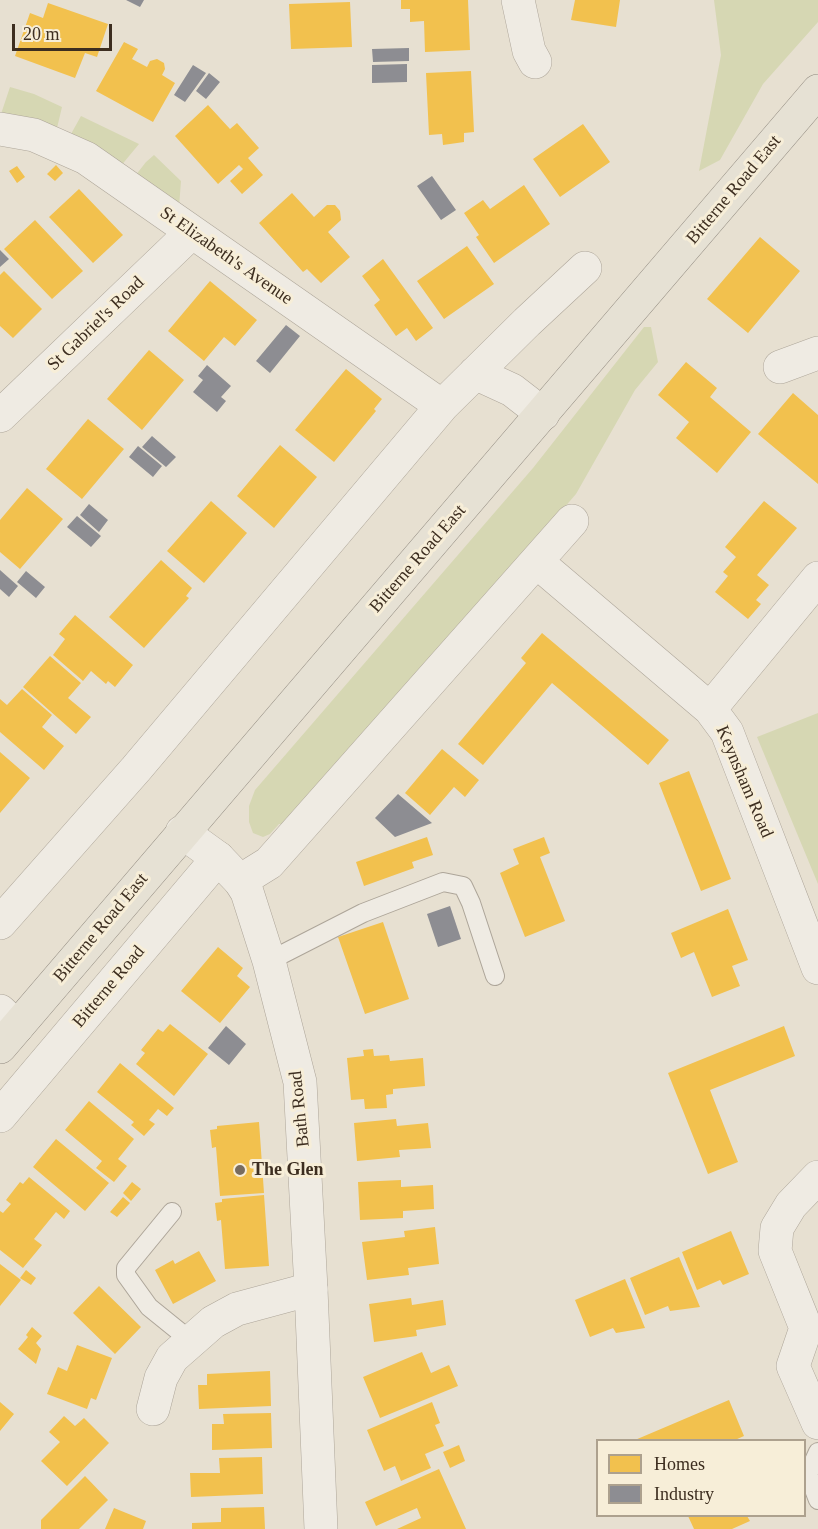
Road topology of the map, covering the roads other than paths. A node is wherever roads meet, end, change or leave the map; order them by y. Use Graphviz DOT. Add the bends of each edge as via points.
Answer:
graph roads {
  1 [pos="518,0"];
  2 [pos="536,62"];
  3 [pos="818,91"];
  4 [pos="0,129"];
  5 [pos="192,232"];
  6 [pos="585,268"];
  7 [pos="818,353"];
  8 [pos="780,367"];
  9 [pos="475,373"];
  10 [pos="442,406"];
  11 [pos="543,414"];
  12 [pos="0,416"];
  13 [pos="572,521"];
  14 [pos="537,562"];
  15 [pos="818,578"];
  16 [pos="710,709"];
  17 [pos="182,832"];
  18 [pos="218,858"];
  19 [pos="240,881"];
  20 [pos="0,923"];
  21 [pos="269,961"];
  22 [pos="818,968"];
  23 [pos="495,976"];
  24 [pos="6,1028"];
  25 [pos="0,1116"];
  26 [pos="818,1177"];
  27 [pos="172,1212"];
  28 [pos="312,1289"];
  29 [pos="191,1341"];
  30 [pos="153,1409"];
  31 [pos="818,1423"];
  32 [pos="818,1452"];
  33 [pos="818,1500"];
  34 [pos="321,1529"];
  1 -- 2 [label="street" via="529,51"];
  3 -- 11 [label="main road, Bitterne Road East"];
  4 -- 5 [label="street, St Elizabeth's Avenue" via="34,135 86,158"];
  5 -- 10 [label="street, St Elizabeth's Avenue"];
  5 -- 12 [label="street, St Gabriel's Road"];
  6 -- 9 [label="street"];
  7 -- 8 [label="street"];
  9 -- 10 [label="street"];
  9 -- 11 [label="street" via="512,390"];
  10 -- 20 [label="street" via="143,761"];
  11 -- 17 [label="main road, Bitterne Road East"];
  13 -- 14 [label="street"];
  14 -- 16 [label="street, Keynsham Road"];
  14 -- 19 [label="street" via="269,863"];
  15 -- 16 [label="street"];
  16 -- 22 [label="street, Keynsham Road" via="727,732"];
  17 -- 18 [label="street, Bath Road"];
  17 -- 24 [label="main road, Bitterne Road East"];
  18 -- 19 [label="street, Bath Road"];
  18 -- 25 [label="street, Bitterne Road"];
  19 -- 21 [label="street, Bath Road"];
  21 -- 23 [label="lane" via="363,913 443,882 463,886"];
  21 -- 28 [label="street, Bath Road" via="300,1082"];
  26 -- 31 [label="street" via="791,1205 777,1228 775,1251 806,1328 793,1366"];
  27 -- 29 [label="lane" via="126,1268 126,1275 149,1307"];
  28 -- 29 [label="street" via="237,1309 213,1322"];
  28 -- 34 [label="street, Bath Road"];
  29 -- 30 [label="street" via="172,1358 161,1378"];
  32 -- 33 [label="lane" via="808,1474"];
}
